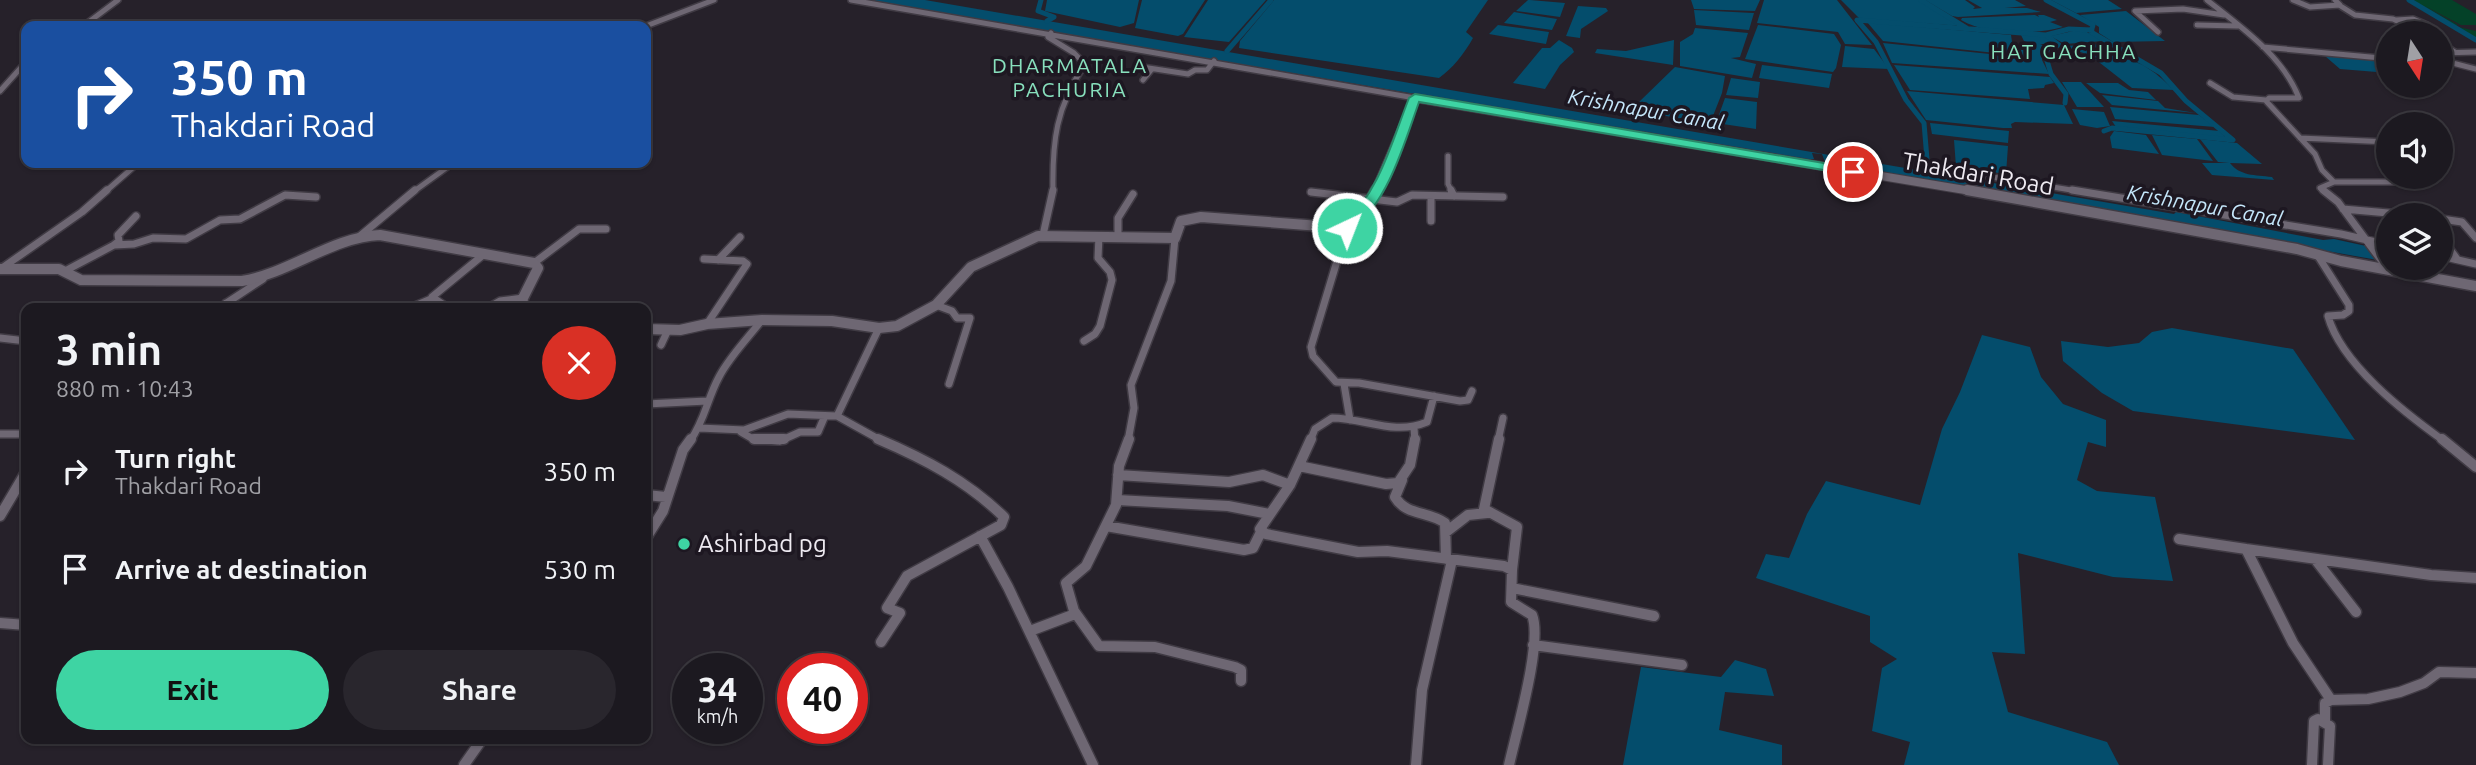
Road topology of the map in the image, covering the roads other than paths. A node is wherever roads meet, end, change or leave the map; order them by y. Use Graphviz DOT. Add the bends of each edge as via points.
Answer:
graph roads {
  1 [pos="118,0"];
  2 [pos="714,0"];
  3 [pos="851,0"];
  4 [pos="2207,0"];
  5 [pos="2293,0"];
  6 [pos="2337,3"];
  7 [pos="2224,15"];
  8 [pos="2395,20"];
  9 [pos="90,21"];
  10 [pos="2419,21"];
  11 [pos="651,24"];
  12 [pos="2197,25"];
  13 [pos="2237,26"];
  14 [pos="2158,32"];
  15 [pos="1051,33"];
  16 [pos="2263,47"];
  17 [pos="2455,52"];
  18 [pos="2476,52"];
  19 [pos="2376,58"];
  20 [pos="1214,61"];
  21 [pos="2454,64"];
  22 [pos="1142,67"];
  23 [pos="21,68"];
  24 [pos="1152,69"];
  25 [pos="2476,69"];
  26 [pos="1143,80"];
  27 [pos="2210,83"];
  28 [pos="0,91"];
  29 [pos="1415,98"];
  30 [pos="2266,100"];
  31 [pos="2300,138"];
  32 [pos="2376,141"];
  33 [pos="1448,156"];
  34 [pos="132,168"];
  35 [pos="445,168"];
  36 [pos="1962,172"];
  37 [pos="2334,182"];
  38 [pos="2376,182"];
  39 [pos="1311,192"];
  40 [pos="1133,194"];
  41 [pos="1431,196"];
  42 [pos="1454,196"];
  43 [pos="316,197"];
  44 [pos="1503,197"];
  45 [pos="1372,200"];
  46 [pos="2343,209"];
  47 [pos="2376,212"];
  48 [pos="136,216"];
  49 [pos="1430,221"];
  50 [pos="2453,224"];
  51 [pos="1347,228"];
  52 [pos="606,229"];
  53 [pos="1043,234"];
  54 [pos="360,236"];
  55 [pos="1098,236"];
  56 [pos="1118,236"];
  57 [pos="740,237"];
  58 [pos="1175,238"];
  59 [pos="2476,238"];
  60 [pos="2368,242"];
  61 [pos="2376,243"];
  62 [pos="114,245"];
  63 [pos="2376,253"];
  64 [pos="2453,254"];
  65 [pos="483,255"];
  66 [pos="2318,256"];
  67 [pos="2453,258"];
  68 [pos="704,259"];
  69 [pos="2457,259"];
  70 [pos="718,260"];
  71 [pos="534,263"];
  72 [pos="2476,264"];
  73 [pos="2376,266"];
  74 [pos="1,268"];
  75 [pos="65,271"];
  76 [pos="265,277"];
  77 [pos="2449,280"];
  78 [pos="2476,286"];
  79 [pos="431,299"];
  80 [pos="226,303"];
  81 [pos="422,303"];
  82 [pos="439,303"];
  83 [pos="497,303"];
  84 [pos="523,303"];
  85 [pos="936,305"];
  86 [pos="762,320"];
  87 [pos="707,324"];
  88 [pos="879,328"];
  89 [pos="651,330"];
  90 [pos="668,330"];
  91 [pos="0,338"];
  92 [pos="21,340"];
  93 [pos="1084,341"];
  94 [pos="661,345"];
  95 [pos="949,384"];
  96 [pos="1344,384"];
  97 [pos="1472,391"];
  98 [pos="1434,396"];
  99 [pos="707,401"];
  100 [pos="651,404"];
  101 [pos="837,416"];
  102 [pos="824,418"];
  103 [pos="1503,418"];
  104 [pos="1350,420"];
  105 [pos="699,428"];
  106 [pos="1414,428"];
  107 [pos="741,432"];
  108 [pos="21,434"];
  109 [pos="0,435"];
  110 [pos="1299,466"];
  111 [pos="2476,467"];
  112 [pos="1118,475"];
  113 [pos="21,480"];
  114 [pos="1402,480"];
  115 [pos="1290,485"];
  116 [pos="11,495"];
  117 [pos="651,496"];
  118 [pos="0,497"];
  119 [pos="666,497"];
  120 [pos="1117,500"];
  121 [pos="1487,513"];
  122 [pos="1269,514"];
  123 [pos="0,516"];
  124 [pos="1106,526"];
  125 [pos="651,530"];
  126 [pos="1446,532"];
  127 [pos="1262,533"];
  128 [pos="980,536"];
  129 [pos="2179,539"];
  130 [pos="2246,549"];
  131 [pos="2315,559"];
  132 [pos="1449,560"];
  133 [pos="1512,570"];
  134 [pos="2476,578"];
  135 [pos="1512,588"];
  136 [pos="2356,612"];
  137 [pos="1075,614"];
  138 [pos="1654,616"];
  139 [pos="0,623"];
  140 [pos="21,625"];
  141 [pos="1030,631"];
  142 [pos="881,642"];
  143 [pos="1532,645"];
  144 [pos="1682,665"];
  145 [pos="2476,673"];
  146 [pos="1241,681"];
  147 [pos="2331,700"];
  148 [pos="2325,721"];
  149 [pos="479,744"];
  150 [pos="464,765"];
  151 [pos="1093,765"];
  152 [pos="1416,765"];
  153 [pos="1509,765"];
  154 [pos="2312,765"];
  155 [pos="2328,765"];
  1 -- 9 [label="street"];
  2 -- 11 [label="street"];
  3 -- 15 [label="street"];
  4 -- 7 [label="street"];
  5 -- 6 [label="street" via="2305,7"];
  6 -- 8 [label="street" via="2361,17"];
  7 -- 13 [label="street"];
  7 -- 14 [label="street" via="2181,9 2135,11"];
  8 -- 10 [label="street"];
  12 -- 13 [label="street"];
  13 -- 16 [label="street"];
  15 -- 20 [label="street"];
  15 -- 53 [label="street" via="1048,37 1085,64 1068,89 1055,134 1053,193"];
  16 -- 19 [label="street"];
  16 -- 30 [label="street" via="2300,96"];
  17 -- 18 [label="street"];
  20 -- 24 [label="street" via="1207,70 1188,74"];
  20 -- 29 [label="street"];
  21 -- 25 [label="street"];
  22 -- 24 [label="street"];
  23 -- 28 [label="street"];
  24 -- 26 [label="street"];
  27 -- 30 [label="street" via="2233,97"];
  29 -- 45 [label="street"];
  29 -- 66 [label="street, Thakdari Road" via="1980,193"];
  30 -- 31 [label="street"];
  31 -- 32 [label="street"];
  31 -- 37 [label="street"];
  33 -- 42 [label="street" via="1448,184"];
  34 -- 74 [label="street" via="85,209"];
  35 -- 54 [label="street"];
  36 -- 60 [label="street"];
  37 -- 38 [label="street"];
  37 -- 46 [label="street" via="2320,188"];
  39 -- 45 [label="street"];
  40 -- 56 [label="street" via="1118,218"];
  41 -- 42 [label="street"];
  41 -- 45 [label="street" via="1412,195 1397,202"];
  41 -- 49 [label="street"];
  42 -- 44 [label="street"];
  43 -- 62 [label="street" via="285,195 240,219 220,220 186,239 153,238"];
  45 -- 51 [label="street"];
  46 -- 47 [label="street"];
  46 -- 60 [label="street"];
  48 -- 62 [label="street"];
  50 -- 59 [label="street" via="2468,227"];
  51 -- 58 [label="street" via="1192,217 1181,221"];
  51 -- 96 [label="street" via="1310,352 1333,380"];
  52 -- 71 [label="street" via="579,229"];
  53 -- 55 [label="street"];
  53 -- 85 [label="street" via="971,267"];
  54 -- 65 [label="street" via="418,240"];
  54 -- 76 [label="street"];
  55 -- 56 [label="street"];
  55 -- 93 [label="street" via="1098,258 1112,280 1098,331"];
  56 -- 58 [label="street"];
  57 -- 70 [label="street"];
  58 -- 112 [label="street" via="1171,281 1131,385 1134,408"];
  60 -- 61 [label="street"];
  60 -- 63 [label="street"];
  62 -- 75 [label="street"];
  64 -- 69 [label="street"];
  65 -- 71 [label="street"];
  65 -- 79 [label="street"];
  66 -- 73 [label="street, Thakdari Road"];
  66 -- 111 [label="street" via="2349,305 2343,315 2328,316 2336,336 2394,404"];
  67 -- 69 [label="street"];
  68 -- 70 [label="street"];
  69 -- 72 [label="street"];
  70 -- 87 [label="street" via="747,264"];
  71 -- 84 [label="street" via="538,268"];
  74 -- 75 [label="street"];
  75 -- 76 [label="street" via="81,280 186,282"];
  76 -- 80 [label="street"];
  77 -- 78 [label="street, Thakdari Road"];
  79 -- 81 [label="street"];
  79 -- 82 [label="street"];
  83 -- 84 [label="street"];
  85 -- 88 [label="street" via="903,324"];
  85 -- 95 [label="street" via="957,317 970,318"];
  86 -- 87 [label="street"];
  86 -- 88 [label="street" via="832,321"];
  86 -- 99 [label="street" via="726,364"];
  87 -- 90 [label="street"];
  88 -- 101 [label="street"];
  89 -- 90 [label="street"];
  90 -- 94 [label="street"];
  91 -- 92 [label="street"];
  96 -- 98 [label="street"];
  96 -- 104 [label="street"];
  97 -- 98 [label="street" via="1464,401"];
  98 -- 106 [label="street" via="1427,422"];
  99 -- 100 [label="street"];
  99 -- 105 [label="street"];
  101 -- 102 [label="street"];
  101 -- 128 [label="street" via="868,435 924,458 991,503 1003,521"];
  102 -- 107 [label="street" via="784,415"];
  102 -- 107 [label="street" via="818,432 800,432 780,441 753,439"];
  103 -- 121 [label="street"];
  104 -- 106 [label="street"];
  104 -- 110 [label="street" via="1332,418 1315,429"];
  105 -- 107 [label="street"];
  105 -- 119 [label="street" via="683,450"];
  106 -- 114 [label="street" via="1417,440"];
  108 -- 109 [label="street"];
  110 -- 114 [label="street" via="1386,484"];
  110 -- 115 [label="street"];
  112 -- 115 [label="street" via="1229,482 1264,475"];
  112 -- 120 [label="street"];
  113 -- 116 [label="street"];
  114 -- 126 [label="street" via="1395,497 1399,505 1438,518"];
  115 -- 122 [label="street"];
  116 -- 118 [label="street"];
  116 -- 123 [label="street"];
  117 -- 119 [label="street"];
  119 -- 125 [label="street"];
  120 -- 122 [label="street" via="1219,505"];
  120 -- 124 [label="street"];
  121 -- 126 [label="street" via="1468,515"];
  121 -- 133 [label="street" via="1517,527"];
  122 -- 127 [label="street" via="1260,526"];
  124 -- 127 [label="street" via="1244,550 1252,548"];
  124 -- 137 [label="street" via="1086,566 1066,581"];
  126 -- 132 [label="street"];
  127 -- 132 [label="street" via="1358,552 1387,551"];
  128 -- 141 [label="street"];
  128 -- 142 [label="street" via="907,576 887,608 900,614"];
  129 -- 130 [label="street"];
  130 -- 131 [label="street"];
  130 -- 147 [label="street" via="2293,643"];
  131 -- 134 [label="street"];
  131 -- 136 [label="street"];
  132 -- 133 [label="street"];
  132 -- 152 [label="street" via="1422,691"];
  133 -- 135 [label="street"];
  135 -- 138 [label="street"];
  135 -- 143 [label="street" via="1511,603 1534,617"];
  137 -- 141 [label="street"];
  137 -- 146 [label="street" via="1100,646 1155,647 1234,667 1241,670"];
  139 -- 140 [label="street"];
  141 -- 151 [label="street"];
  143 -- 144 [label="street"];
  143 -- 153 [label="street"];
  145 -- 147 [label="street" via="2439,672 2399,692"];
  147 -- 148 [label="street" via="2325,703"];
  148 -- 154 [label="street" via="2314,721"];
  148 -- 155 [label="street" via="2330,726"];
  149 -- 150 [label="street"];
}
